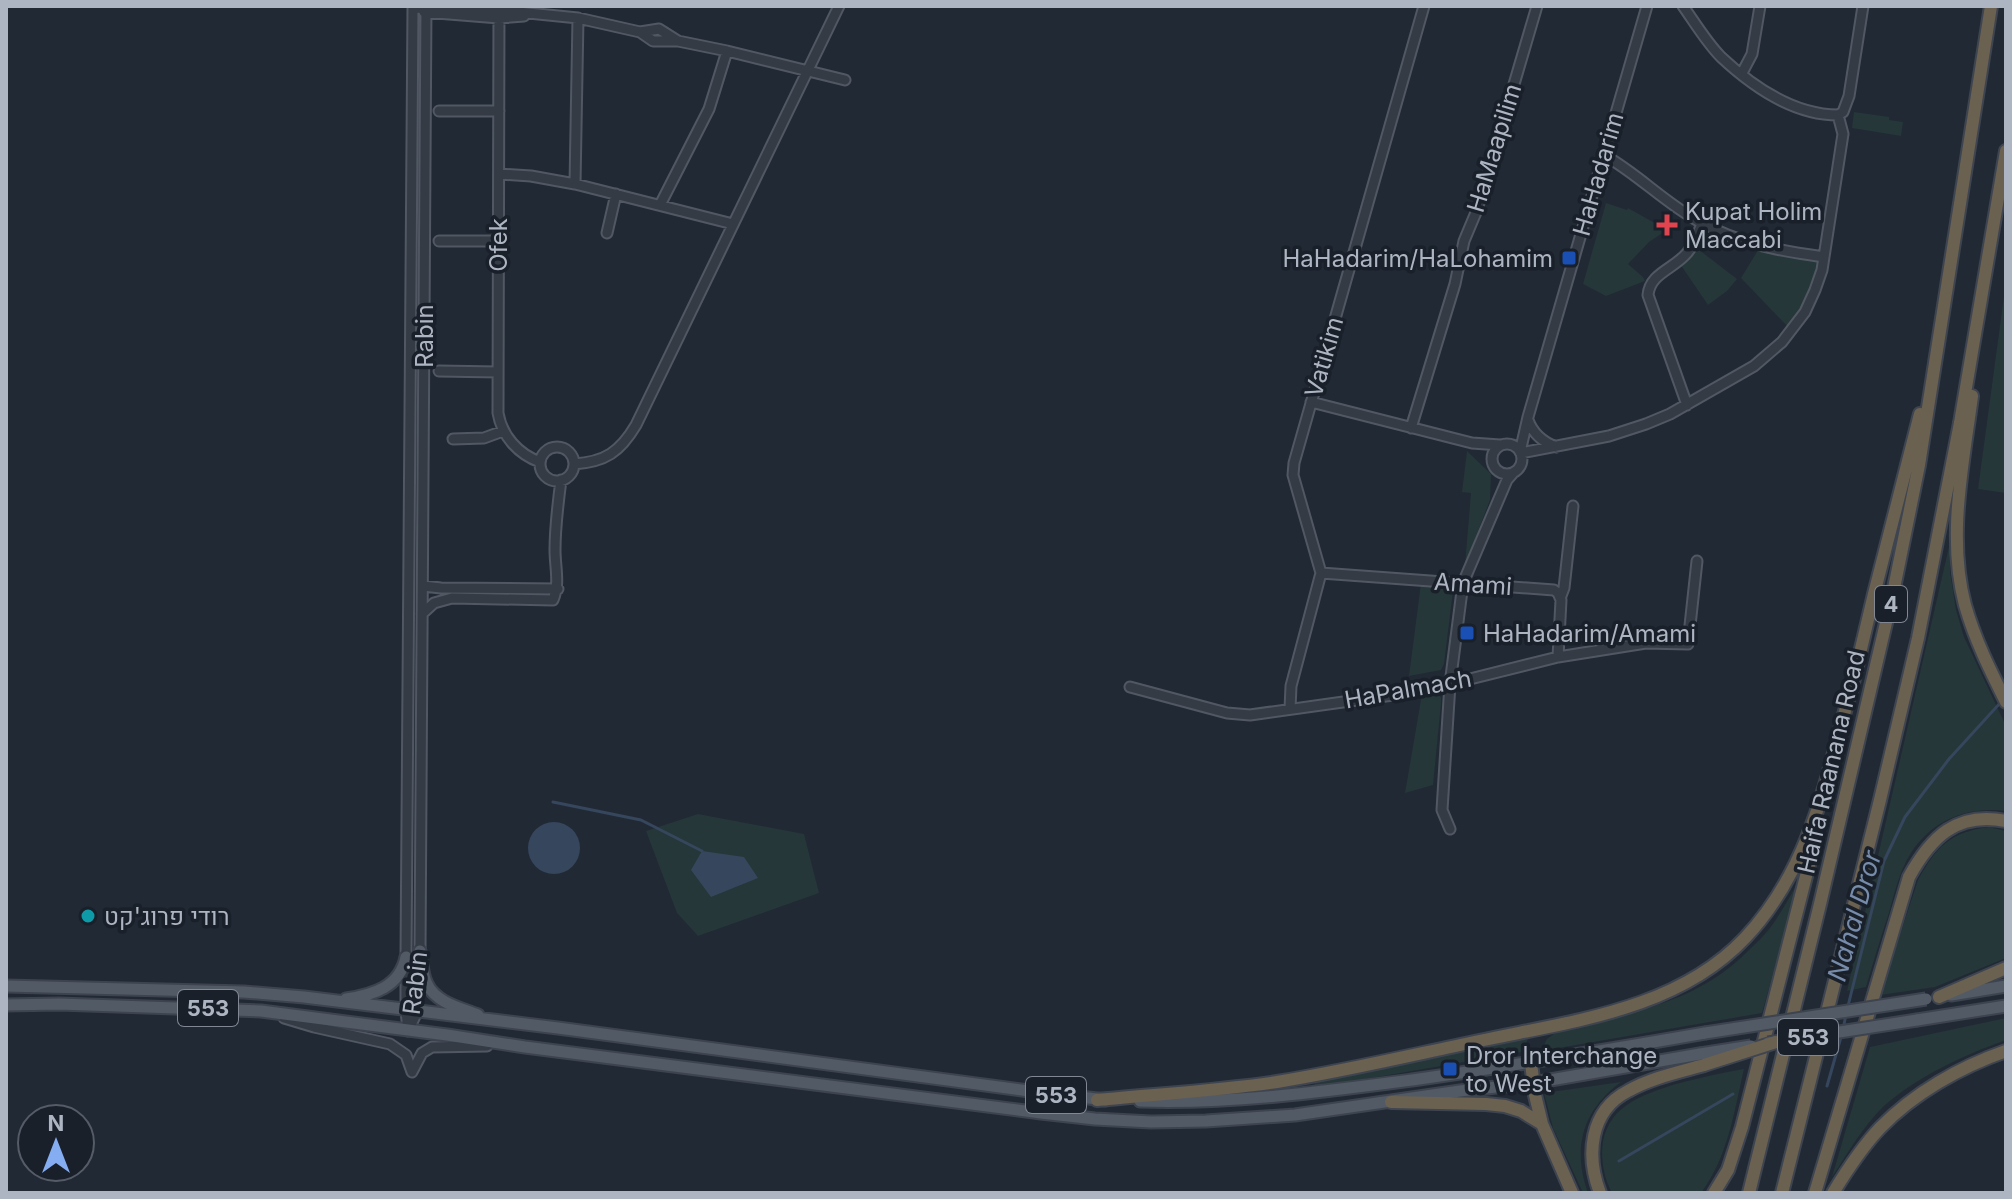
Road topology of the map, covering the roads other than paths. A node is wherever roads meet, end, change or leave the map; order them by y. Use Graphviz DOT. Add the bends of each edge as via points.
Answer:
graph roads {
  1 [pos="590,6"];
  2 [pos="839,6"];
  3 [pos="1424,6"];
  4 [pos="1537,6"];
  5 [pos="1647,6"];
  6 [pos="1655,6"];
  7 [pos="1675,6"];
  8 [pos="1683,6"];
  9 [pos="1760,6"];
  10 [pos="1863,6"];
  11 [pos="1991,6"];
  12 [pos="413,8"];
  13 [pos="426,9"];
  14 [pos="499,13"];
  15 [pos="583,18"];
  16 [pos="1643,22"];
  17 [pos="1696,25"];
  18 [pos="727,51"];
  19 [pos="808,70"];
  20 [pos="1742,73"];
  21 [pos="845,80"];
  22 [pos="439,111"];
  23 [pos="499,111"];
  24 [pos="1838,115"];
  25 [pos="2006,153"];
  26 [pos="1604,155"];
  27 [pos="499,174"];
  28 [pos="575,184"];
  29 [pos="616,194"];
  30 [pos="660,205"];
  31 [pos="733,224"];
  32 [pos="1702,224"];
  33 [pos="607,233"];
  34 [pos="439,241"];
  35 [pos="498,241"];
  36 [pos="1824,257"];
  37 [pos="1940,337"];
  38 [pos="439,371"];
  39 [pos="498,372"];
  40 [pos="1311,402"];
  41 [pos="1687,405"];
  42 [pos="1527,418"];
  43 [pos="1411,428"];
  44 [pos="503,431"];
  45 [pos="453,439"];
  46 [pos="1472,443"];
  47 [pos="1504,444"];
  48 [pos="1556,447"];
  49 [pos="1521,453"];
  50 [pos="540,462"];
  51 [pos="574,464"];
  52 [pos="1493,464"];
  53 [pos="1514,472"];
  54 [pos="556,480"];
  55 [pos="1497,504"];
  56 [pos="1573,506"];
  57 [pos="1697,561"];
  58 [pos="1321,573"];
  59 [pos="1463,583"];
  60 [pos="423,586"];
  61 [pos="553,593"];
  62 [pos="1561,596"];
  63 [pos="422,614"];
  64 [pos="1558,657"];
  65 [pos="1450,684"];
  66 [pos="1852,685"];
  67 [pos="1130,687"];
  68 [pos="2006,702"];
  69 [pos="1290,709"];
  70 [pos="2006,821"];
  71 [pos="1450,829"];
  72 [pos="420,951"];
  73 [pos="406,957"];
  74 [pos="2006,968"];
  75 [pos="6,986"];
  76 [pos="2006,986"];
  77 [pos="1932,998"];
  78 [pos="333,1000"];
  79 [pos="6,1005"];
  80 [pos="2006,1006"];
  81 [pos="261,1011"];
  82 [pos="411,1012"];
  83 [pos="493,1021"];
  84 [pos="408,1031"];
  85 [pos="1776,1042"];
  86 [pos="525,1047"];
  87 [pos="2006,1051"];
  88 [pos="1702,1059"];
  89 [pos="1531,1063"];
  90 [pos="1533,1083"];
  91 [pos="1097,1100"];
  92 [pos="1391,1102"];
  93 [pos="1542,1124"];
  94 [pos="1572,1193"];
  95 [pos="1600,1193"];
  96 [pos="1714,1193"];
  97 [pos="1749,1193"];
  98 [pos="1782,1193"];
  99 [pos="1815,1193"];
  100 [pos="1833,1193"];
  1 -- 15 [label="street"];
  2 -- 19 [label="street"];
  3 -- 40 [label="street, Vatikim"];
  4 -- 43 [label="street, HaMaapilim"];
  5 -- 16 [label="street, HaHadarim"];
  6 -- 16 [label="street, HaHadarim"];
  7 -- 17 [label="street"];
  8 -- 17 [label="street"];
  9 -- 20 [label="street" via="1752,54"];
  10 -- 24 [label="street" via="1849,96"];
  11 -- 37 [label="highway, Haifa Raanana Road / 4"];
  12 -- 13 [label="street"];
  12 -- 73 [label="street, Rabin"];
  13 -- 14 [label="street"];
  13 -- 60 [label="street, Rabin"];
  14 -- 15 [label="street"];
  14 -- 23 [label="street, Ofek"];
  15 -- 18 [label="street" via="640,32 659,29 678,41"];
  15 -- 28 [label="street"];
  16 -- 26 [label="street, HaHadarim"];
  17 -- 20 [label="street"];
  18 -- 19 [label="street"];
  18 -- 30 [label="street" via="709,109"];
  19 -- 21 [label="street"];
  19 -- 31 [label="street"];
  20 -- 24 [label="street" via="1789,105"];
  22 -- 23 [label="street"];
  23 -- 27 [label="street, Ofek"];
  24 -- 36 [label="street" via="1843,134"];
  25 -- 68 [label="highway" via="1957,518 1965,604"];
  25 -- 98 [label="highway, 4" via="1918,638"];
  26 -- 32 [label="street"];
  26 -- 42 [label="street, HaHadarim"];
  27 -- 28 [label="street"];
  27 -- 35 [label="street, Ofek"];
  28 -- 29 [label="street"];
  29 -- 30 [label="street"];
  29 -- 33 [label="street"];
  30 -- 31 [label="street"];
  31 -- 51 [label="street" via="629,437 601,459"];
  32 -- 36 [label="street" via="1760,246"];
  32 -- 41 [label="street" via="1689,252 1648,291"];
  34 -- 35 [label="street"];
  35 -- 39 [label="street, Ofek"];
  36 -- 41 [label="street" via="1809,303 1782,342 1754,366"];
  37 -- 66 [label="highway"];
  37 -- 97 [label="highway, Haifa Raanana Road / 4" via="1893,593"];
  38 -- 39 [label="street"];
  39 -- 44 [label="street, Ofek"];
  40 -- 43 [label="street"];
  40 -- 58 [label="street, Vatikim" via="1293,469"];
  41 -- 48 [label="street" via="1628,430"];
  42 -- 47 [label="street, HaHadarim" via="1518,435"];
  42 -- 48 [label="street" via="1535,434"];
  42 -- 49 [label="street, HaHadarim"];
  43 -- 46 [label="street"];
  44 -- 45 [label="street"];
  44 -- 50 [label="street" via="523,453"];
  46 -- 47 [label="street"];
  46 -- 52 [label="street"];
  47 -- 49 [label="street"];
  47 -- 52 [label="street" via="1493,452"];
  48 -- 49 [label="street"];
  49 -- 53 [label="street"];
  50 -- 51 [label="street" via="545,452 557,447 569,452"];
  50 -- 54 [label="street" via="545,476"];
  51 -- 54 [label="street" via="569,476"];
  52 -- 53 [label="street" via="1505,474"];
  52 -- 55 [label="street"];
  53 -- 55 [label="street"];
  54 -- 61 [label="street"];
  55 -- 59 [label="street"];
  56 -- 62 [label="street"];
  57 -- 64 [label="street, HaPalmach" via="1688,644 1646,643"];
  58 -- 59 [label="street, Amami"];
  58 -- 69 [label="street, Vatikim" via="1291,686"];
  59 -- 62 [label="street, Amami" via="1554,590"];
  59 -- 65 [label="street"];
  60 -- 61 [label="street"];
  60 -- 63 [label="street, Rabin"];
  61 -- 63 [label="street" via="452,598 434,603"];
  62 -- 64 [label="street"];
  63 -- 72 [label="street, Rabin"];
  64 -- 65 [label="street, HaPalmach"];
  65 -- 69 [label="street, HaPalmach"];
  65 -- 71 [label="street" via="1442,810"];
  66 -- 91 [label="highway" via="1801,858 1766,914 1699,976 1644,1002 1581,1019 1323,1074"];
  66 -- 96 [label="highway" via="1742,1127"];
  67 -- 69 [label="street, HaPalmach" via="1227,713"];
  70 -- 99 [label="highway" via="1989,818 1957,824 1929,845 1909,877"];
  72 -- 82 [label="street, Rabin"];
  72 -- 83 [label="main road" via="426,984 435,995"];
  73 -- 78 [label="main road" via="402,974 379,991"];
  73 -- 82 [label="street, Rabin"];
  74 -- 77 [label="highway"];
  75 -- 78 [label="main road, 553"];
  76 -- 77 [label="main road, 553"];
  77 -- 89 [label="main road, 553, bridge"];
  78 -- 82 [label="main road, 553"];
  79 -- 81 [label="main road, 553"];
  80 -- 85 [label="main road, 553, bridge"];
  81 -- 84 [label="main road, 553"];
  81 -- 86 [label="street" via="390,1044 406,1055 412,1072 422,1053 432,1047"];
  82 -- 83 [label="main road, 553"];
  82 -- 84 [label="street, Rabin"];
  83 -- 91 [label="main road, 553"];
  84 -- 86 [label="main road, 553"];
  85 -- 88 [label="highway, bridge"];
  86 -- 92 [label="main road, 553" via="1095,1119 1255,1119"];
  87 -- 100 [label="highway" via="1940,1081 1893,1115"];
  88 -- 90 [label="main road, 553"];
  88 -- 95 [label="highway" via="1634,1088 1604,1112 1596,1126 1591,1161"];
  89 -- 90 [label="highway"];
  89 -- 91 [label="main road, 553" via="1254,1099"];
  90 -- 92 [label="main road, 553"];
  90 -- 93 [label="highway"];
  92 -- 93 [label="highway" via="1505,1106"];
  93 -- 94 [label="highway"];
}
